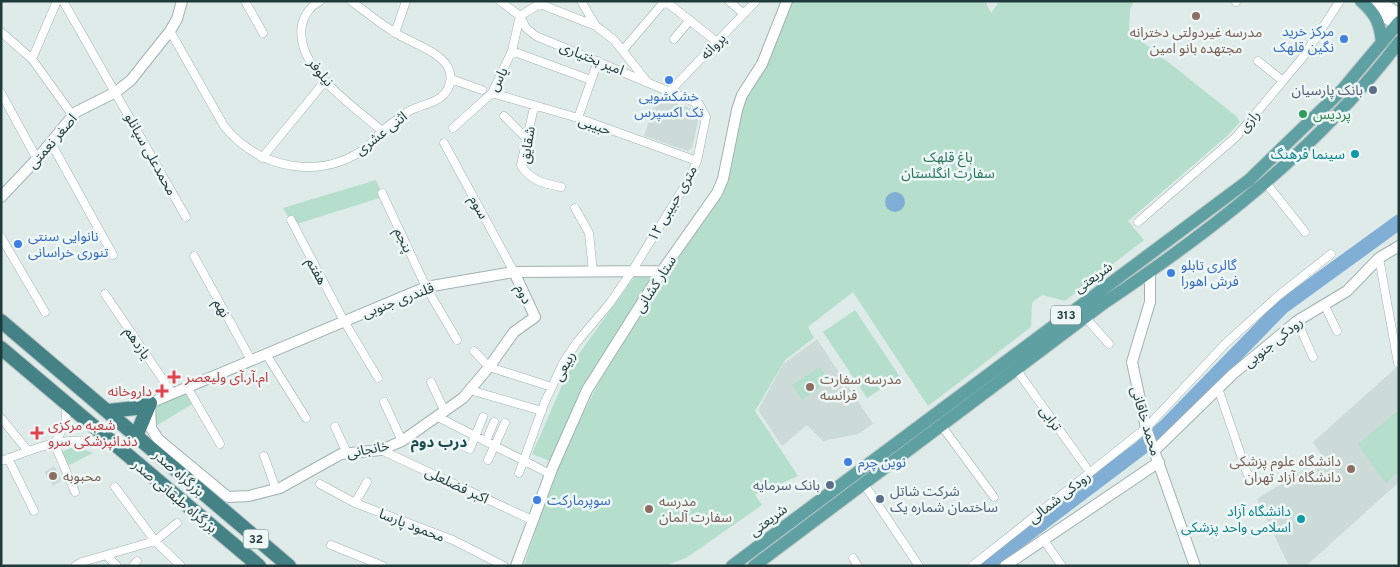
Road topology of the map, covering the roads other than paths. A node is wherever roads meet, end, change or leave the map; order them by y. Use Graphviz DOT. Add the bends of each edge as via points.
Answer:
graph roads {
  1 [pos="57,1"];
  2 [pos="64,1"];
  3 [pos="182,1"];
  4 [pos="245,1"];
  5 [pos="351,1"];
  6 [pos="406,1"];
  7 [pos="500,1"];
  8 [pos="581,1"];
  9 [pos="729,1"];
  10 [pos="756,1"];
  11 [pos="787,1"];
  12 [pos="1340,1"];
  13 [pos="1361,1"];
  14 [pos="1378,1"];
  15 [pos="318,2"];
  16 [pos="542,2"];
  17 [pos="744,14"];
  18 [pos="520,16"];
  19 [pos="690,20"];
  20 [pos="1398,22"];
  21 [pos="596,26"];
  22 [pos="170,31"];
  23 [pos="1,32"];
  24 [pos="263,33"];
  25 [pos="395,33"];
  26 [pos="674,39"];
  27 [pos="717,42"];
  28 [pos="1399,42"];
  29 [pos="1382,43"];
  30 [pos="623,50"];
  31 [pos="512,51"];
  32 [pos="32,59"];
  33 [pos="1258,61"];
  34 [pos="598,62"];
  35 [pos="451,79"];
  36 [pos="591,80"];
  37 [pos="645,80"];
  38 [pos="325,81"];
  39 [pos="1283,81"];
  40 [pos="482,90"];
  41 [pos="671,90"];
  42 [pos="116,92"];
  43 [pos="1,93"];
  44 [pos="492,94"];
  45 [pos="534,107"];
  46 [pos="73,116"];
  47 [pos="504,116"];
  48 [pos="578,118"];
  49 [pos="453,128"];
  50 [pos="382,131"];
  51 [pos="527,139"];
  52 [pos="51,143"];
  53 [pos="444,143"];
  54 [pos="262,158"];
  55 [pos="37,159"];
  56 [pos="697,161"];
  57 [pos="1266,183"];
  58 [pos="561,187"];
  59 [pos="382,193"];
  60 [pos="1,197"];
  61 [pos="575,208"];
  62 [pos="186,217"];
  63 [pos="291,220"];
  64 [pos="1138,222"];
  65 [pos="1305,232"];
  66 [pos="1,237"];
  67 [pos="1399,246"];
  68 [pos="1331,254"];
  69 [pos="113,255"];
  70 [pos="194,256"];
  71 [pos="1379,258"];
  72 [pos="1145,259"];
  73 [pos="632,271"];
  74 [pos="662,271"];
  75 [pos="514,272"];
  76 [pos="593,272"];
  77 [pos="1150,273"];
  78 [pos="426,287"];
  79 [pos="105,294"];
  80 [pos="1324,304"];
  81 [pos="45,312"];
  82 [pos="535,316"];
  83 [pos="1085,317"];
  84 [pos="344,321"];
  85 [pos="1297,321"];
  86 [pos="1,322"];
  87 [pos="1337,331"];
  88 [pos="456,340"];
  89 [pos="1109,344"];
  90 [pos="1,349"];
  91 [pos="474,351"];
  92 [pos="266,354"];
  93 [pos="1313,357"];
  94 [pos="251,360"];
  95 [pos="1398,363"];
  96 [pos="489,368"];
  97 [pos="1016,370"];
  98 [pos="378,378"];
  99 [pos="431,382"];
  100 [pos="187,387"];
  101 [pos="552,387"];
  102 [pos="1218,388"];
  103 [pos="470,390"];
  104 [pos="172,393"];
  105 [pos="384,402"];
  106 [pos="150,403"];
  107 [pos="66,408"];
  108 [pos="108,410"];
  109 [pos="542,411"];
  110 [pos="442,415"];
  111 [pos="483,417"];
  112 [pos="1,418"];
  113 [pos="306,418"];
  114 [pos="494,422"];
  115 [pos="505,423"];
  116 [pos="941,425"];
  117 [pos="335,427"];
  118 [pos="1146,428"];
  119 [pos="136,436"];
  120 [pos="476,436"];
  121 [pos="402,441"];
  122 [pos="486,441"];
  123 [pos="54,443"];
  124 [pos="108,443"];
  125 [pos="220,444"];
  126 [pos="461,445"];
  127 [pos="495,445"];
  128 [pos="381,450"];
  129 [pos="1155,450"];
  130 [pos="28,452"];
  131 [pos="347,454"];
  132 [pos="264,456"];
  133 [pos="5,460"];
  134 [pos="488,460"];
  135 [pos="524,460"];
  136 [pos="1159,462"];
  137 [pos="1086,467"];
  138 [pos="519,473"];
  139 [pos="550,474"];
  140 [pos="367,482"];
  141 [pos="1255,482"];
  142 [pos="320,484"];
  143 [pos="864,484"];
  144 [pos="115,487"];
  145 [pos="276,489"];
  146 [pos="74,492"];
  147 [pos="994,497"];
  148 [pos="355,503"];
  149 [pos="34,511"];
  150 [pos="223,512"];
  151 [pos="532,520"];
  152 [pos="177,523"];
  153 [pos="209,527"];
  154 [pos="1043,539"];
  155 [pos="155,541"];
  156 [pos="331,545"];
  157 [pos="107,556"];
  158 [pos="853,558"];
  159 [pos="75,566"];
  160 [pos="117,566"];
  161 [pos="181,566"];
  162 [pos="248,566"];
  163 [pos="257,566"];
  164 [pos="285,566"];
  165 [pos="289,566"];
  166 [pos="297,566"];
  167 [pos="382,566"];
  168 [pos="504,566"];
  169 [pos="516,566"];
  170 [pos="732,566"];
  171 [pos="754,566"];
  172 [pos="858,566"];
  173 [pos="919,566"];
  174 [pos="972,566"];
  175 [pos="1005,566"];
  176 [pos="1062,566"];
  177 [pos="1195,566"];
  1 -- 32 [label="street"];
  2 -- 42 [label="street"];
  3 -- 22 [label="street, اصغر نعمتی"];
  4 -- 24 [label="street"];
  5 -- 25 [label="street"];
  6 -- 25 [label="street"];
  7 -- 18 [label="street, امیر بختیاری"];
  8 -- 21 [label="street"];
  9 -- 17 [label="street"];
  10 -- 17 [label="street, پروانه"];
  11 -- 74 [label="street, ستار کشانی" via="762,64 742,95 723,179 717,192"];
  12 -- 39 [label="street, رازی"];
  13 -- 20 [label="main road"];
  13 -- 29 [label="main road" via="1374,12"];
  14 -- 20 [label="main road"];
  15 -- 38 [label="street, نیلوفر" via="302,22 301,34 309,60"];
  16 -- 18 [label="street"];
  16 -- 21 [label="street"];
  17 -- 27 [label="street, پروانه"];
  18 -- 31 [label="street, یاس"];
  18 -- 34 [label="street, امیر بختیاری" via="526,28 536,36"];
  19 -- 26 [label="street"];
  19 -- 27 [label="street"];
  19 -- 30 [label="street" via="663,3"];
  20 -- 29 [label="main road, شریعتی / 313"];
  21 -- 30 [label="street"];
  22 -- 42 [label="street, اصغر نعمتی" via="132,80"];
  22 -- 54 [label="street, اثنی عشری" via="224,126 234,139"];
  23 -- 32 [label="street"];
  25 -- 35 [label="street" via="438,57 448,66"];
  27 -- 41 [label="street, پروانه"];
  28 -- 57 [label="main road, شریعتی / 313" via="1329,121"];
  29 -- 72 [label="main road, شریعتی / 313" via="1342,90 1249,180"];
  30 -- 37 [label="street"];
  31 -- 36 [label="street"];
  31 -- 44 [label="street, یاس"];
  32 -- 46 [label="street"];
  33 -- 39 [label="street"];
  34 -- 36 [label="street"];
  34 -- 37 [label="street, امیر بختیاری"];
  35 -- 40 [label="street"];
  35 -- 50 [label="street, اثنی عشری" via="449,87 439,98 408,111"];
  36 -- 48 [label="street"];
  37 -- 41 [label="street, امیر بختیاری"];
  38 -- 50 [label="street, نیلوفر"];
  38 -- 54 [label="street"];
  39 -- 64 [label="street, رازی" via="1236,137"];
  41 -- 56 [label="street, ۱۲ متری حبیبی" via="699,104 706,117"];
  42 -- 46 [label="street, اصغر نعمتی"];
  42 -- 62 [label="street, محمدعلی سپانلو"];
  43 -- 55 [label="street"];
  44 -- 45 [label="street, حبیبی"];
  44 -- 49 [label="street, یاس"];
  45 -- 48 [label="street, حبیبی"];
  45 -- 51 [label="street, شقایق"];
  46 -- 52 [label="street, اصغر نعمتی"];
  47 -- 51 [label="street"];
  48 -- 56 [label="street, حبیبی"];
  50 -- 54 [label="street, اثنی عشری" via="368,147 322,166 287,166"];
  51 -- 58 [label="street, شقایق" via="521,165 524,171 543,183"];
  52 -- 55 [label="street, اصغر نعمتی"];
  52 -- 69 [label="street"];
  53 -- 75 [label="street, سوم"];
  55 -- 60 [label="street, اصغر نعمتی"];
  56 -- 73 [label="street, ۱۲ متری حبیبی"];
  57 -- 65 [label="street"];
  57 -- 77 [label="main road, شریعتی / 313"];
  59 -- 78 [label="street, پنجم"];
  61 -- 76 [label="street" via="589,233"];
  63 -- 84 [label="street, هفتم"];
  66 -- 81 [label="street"];
  67 -- 71 [label="street, رودکی جنوبی"];
  68 -- 118 [label="street, رودکی جنوبی" via="1225,344"];
  70 -- 94 [label="street, نهم"];
  71 -- 80 [label="street, رودکی جنوبی" via="1352,287"];
  71 -- 95 [label="street"];
  72 -- 77 [label="main road"];
  72 -- 170 [label="main road, شریعتی / 313"];
  73 -- 74 [label="street, قلندری جنوبی"];
  73 -- 76 [label="street, قلندری جنوبی"];
  73 -- 101 [label="street, ربیعی" via="610,303 576,342"];
  74 -- 139 [label="street, ستار کشانی" via="587,390"];
  75 -- 76 [label="street, قلندری جنوبی"];
  75 -- 78 [label="street, قلندری جنوبی"];
  75 -- 82 [label="street, دوم"];
  77 -- 83 [label="main road, شریعتی / 313"];
  77 -- 118 [label="street, محمد خاقانی" via="1150,302 1132,367"];
  78 -- 84 [label="street, قلندری جنوبی"];
  78 -- 88 [label="street, پنجم"];
  79 -- 104 [label="street, یازدهم"];
  80 -- 85 [label="street, رودکی جنوبی"];
  80 -- 87 [label="street"];
  82 -- 96 [label="street, خانجانی" via="514,332"];
  83 -- 89 [label="street"];
  83 -- 97 [label="main road, شریعتی / 313"];
  84 -- 92 [label="street, قلندری جنوبی"];
  84 -- 98 [label="street, هفتم"];
  85 -- 93 [label="street"];
  85 -- 102 [label="street, رودکی جنوبی"];
  86 -- 108 [label="highway, بزرگراه صدر / 32"];
  86 -- 164 [label="highway, بزرگراه طبقاتی صدر"];
  90 -- 107 [label="highway, بزرگراه صدر / 32"];
  90 -- 163 [label="highway, بزرگراه طبقاتی صدر"];
  91 -- 96 [label="street"];
  92 -- 94 [label="street, قلندری جنوبی"];
  92 -- 113 [label="street"];
  94 -- 100 [label="street, قلندری جنوبی"];
  96 -- 101 [label="street"];
  96 -- 103 [label="street, خانجانی"];
  97 -- 116 [label="main road, شریعتی / 313"];
  97 -- 137 [label="street, ترابی"];
  99 -- 110 [label="street"];
  100 -- 104 [label="street, قلندری جنوبی"];
  100 -- 125 [label="street"];
  101 -- 109 [label="street, ربیعی"];
  102 -- 129 [label="street, رودکی جنوبی"];
  102 -- 141 [label="street" via="1247,473"];
  103 -- 109 [label="street"];
  103 -- 110 [label="street, خانجانی"];
  104 -- 106 [label="street, قلندری جنوبی"];
  105 -- 121 [label="street"];
  106 -- 108 [label="highway" via="136,408"];
  106 -- 119 [label="highway"];
  106 -- 145 [label="street, خانجانی" via="151,428 158,439 228,497"];
  107 -- 123 [label="street" via="64,430"];
  107 -- 124 [label="highway, بزرگراه صدر / 32"];
  108 -- 119 [label="highway, بزرگراه صدر / 32"];
  109 -- 135 [label="street, ربیعی"];
  110 -- 120 [label="street"];
  110 -- 121 [label="street, خانجانی"];
  111 -- 120 [label="street"];
  112 -- 130 [label="street"];
  114 -- 122 [label="street"];
  115 -- 127 [label="street"];
  116 -- 143 [label="main road, شریعتی / 313"];
  116 -- 147 [label="street"];
  117 -- 131 [label="street"];
  118 -- 129 [label="street, محمد خاقانی"];
  118 -- 174 [label="street, رودکی شمالی"];
  119 -- 150 [label="highway, بزرگراه صدر / 32"];
  120 -- 122 [label="street"];
  120 -- 126 [label="street" via="470,449"];
  121 -- 128 [label="street, خانجانی"];
  122 -- 127 [label="street"];
  123 -- 124 [label="street" via="75,439"];
  123 -- 130 [label="street"];
  123 -- 146 [label="street"];
  124 -- 153 [label="highway, بزرگراه صدر / 32"];
  127 -- 134 [label="street"];
  127 -- 135 [label="street"];
  128 -- 131 [label="street, خانجانی"];
  128 -- 151 [label="street, اکبر فضلعلی"];
  129 -- 136 [label="street, محمد خاقانی"];
  130 -- 133 [label="street"];
  131 -- 145 [label="street, خانجانی" via="341,454"];
  132 -- 145 [label="street"];
  133 -- 149 [label="street"];
  135 -- 138 [label="street, ربیعی"];
  135 -- 139 [label="street"];
  136 -- 154 [label="street, رودکی شمالی"];
  136 -- 177 [label="street, محمد خاقانی"];
  139 -- 151 [label="street, ستار کشانی"];
  140 -- 148 [label="street"];
  142 -- 148 [label="street, محمود پارسا"];
  143 -- 171 [label="main road, شریعتی / 313"];
  143 -- 173 [label="street"];
  144 -- 155 [label="street"];
  148 -- 168 [label="street, محمود پارسا" via="453,540"];
  150 -- 165 [label="highway, بزرگراه صدر / 32"];
  150 -- 166 [label="main road"];
  151 -- 169 [label="street, ستار کشانی"];
  152 -- 155 [label="street"];
  153 -- 162 [label="main road"];
  153 -- 163 [label="highway, بزرگراه صدر / 32"];
  154 -- 175 [label="street, رودکی شمالی"];
  154 -- 176 [label="street"];
  155 -- 157 [label="street"];
  155 -- 161 [label="street"];
  156 -- 167 [label="street"];
  157 -- 159 [label="street"];
  157 -- 160 [label="street"];
  158 -- 172 [label="street"];
}
